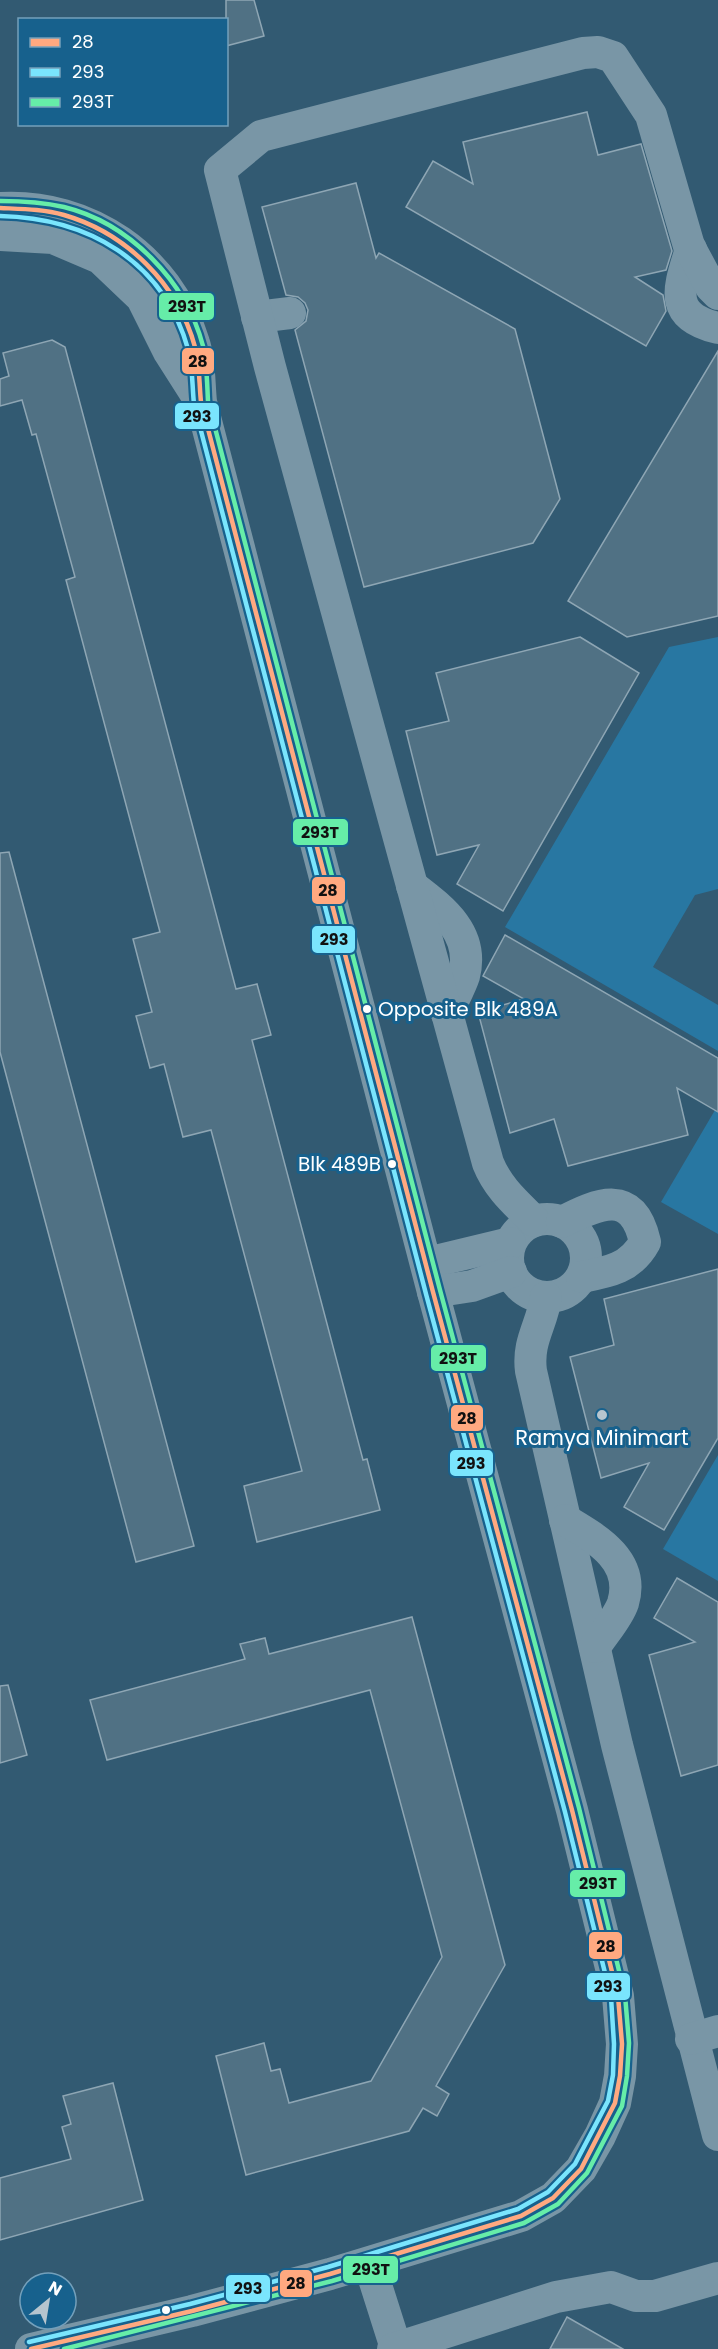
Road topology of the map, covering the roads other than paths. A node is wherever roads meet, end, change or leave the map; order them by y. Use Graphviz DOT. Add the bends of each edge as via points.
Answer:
graph roads {
  1 [pos="0,208"];
  2 [pos="0,235"];
  3 [pos="691,249"];
  4 [pos="718,294"];
  5 [pos="290,313"];
  6 [pos="257,317"];
  7 [pos="718,328"];
  8 [pos="201,402"];
  9 [pos="548,1222"];
  10 [pos="510,1258"];
  11 [pos="582,1277"];
  12 [pos="430,1278"];
  13 [pos="546,1297"];
  14 [pos="565,1520"];
  15 [pos="595,1647"];
  16 [pos="705,2035"];
  17 [pos="718,2135"];
  18 [pos="369,2263"];
  19 [pos="718,2278"];
  20 [pos="394,2348"];
  21 [pos="31,2349"];
  1 -- 8 [label="street" via="59,213 111,234 135,252 159,277 176,303 195,344"];
  2 -- 8 [label="street" via="53,238 100,258 142,298 169,352"];
  3 -- 4 [label="street"];
  3 -- 6 [label="street" via="651,115 613,57 598,52 582,53 261,136 220,170"];
  3 -- 7 [label="street" via="680,285 680,300 687,314 699,324"];
  5 -- 6 [label="street"];
  6 -- 9 [label="street" via="493,1176 508,1197"];
  8 -- 12 [label="street"];
  9 -- 10 [label="street" via="520,1230"];
  9 -- 11 [label="street" via="571,1227 584,1245 586,1266"];
  9 -- 11 [label="street" via="594,1206 616,1203 634,1214 645,1242 630,1262 613,1271"];
  10 -- 12 [label="street" via="472,1286"];
  10 -- 13 [label="street" via="519,1285 531,1294"];
  11 -- 13 [label="street" via="567,1293"];
  12 -- 18 [label="street" via="572,1810 618,1996 622,2044 615,2103 581,2169 553,2198 521,2216"];
  13 -- 14 [label="street" via="529,1357"];
  14 -- 15 [label="street"];
  14 -- 15 [label="street" via="614,1552 621,1567 623,1604"];
  15 -- 16 [label="street" via="617,1745"];
  16 -- 17 [label="street"];
  18 -- 20 [label="street"];
  18 -- 21 [label="street"];
  19 -- 20 [label="street" via="656,2296 636,2296 611,2287 583,2291"];
}
